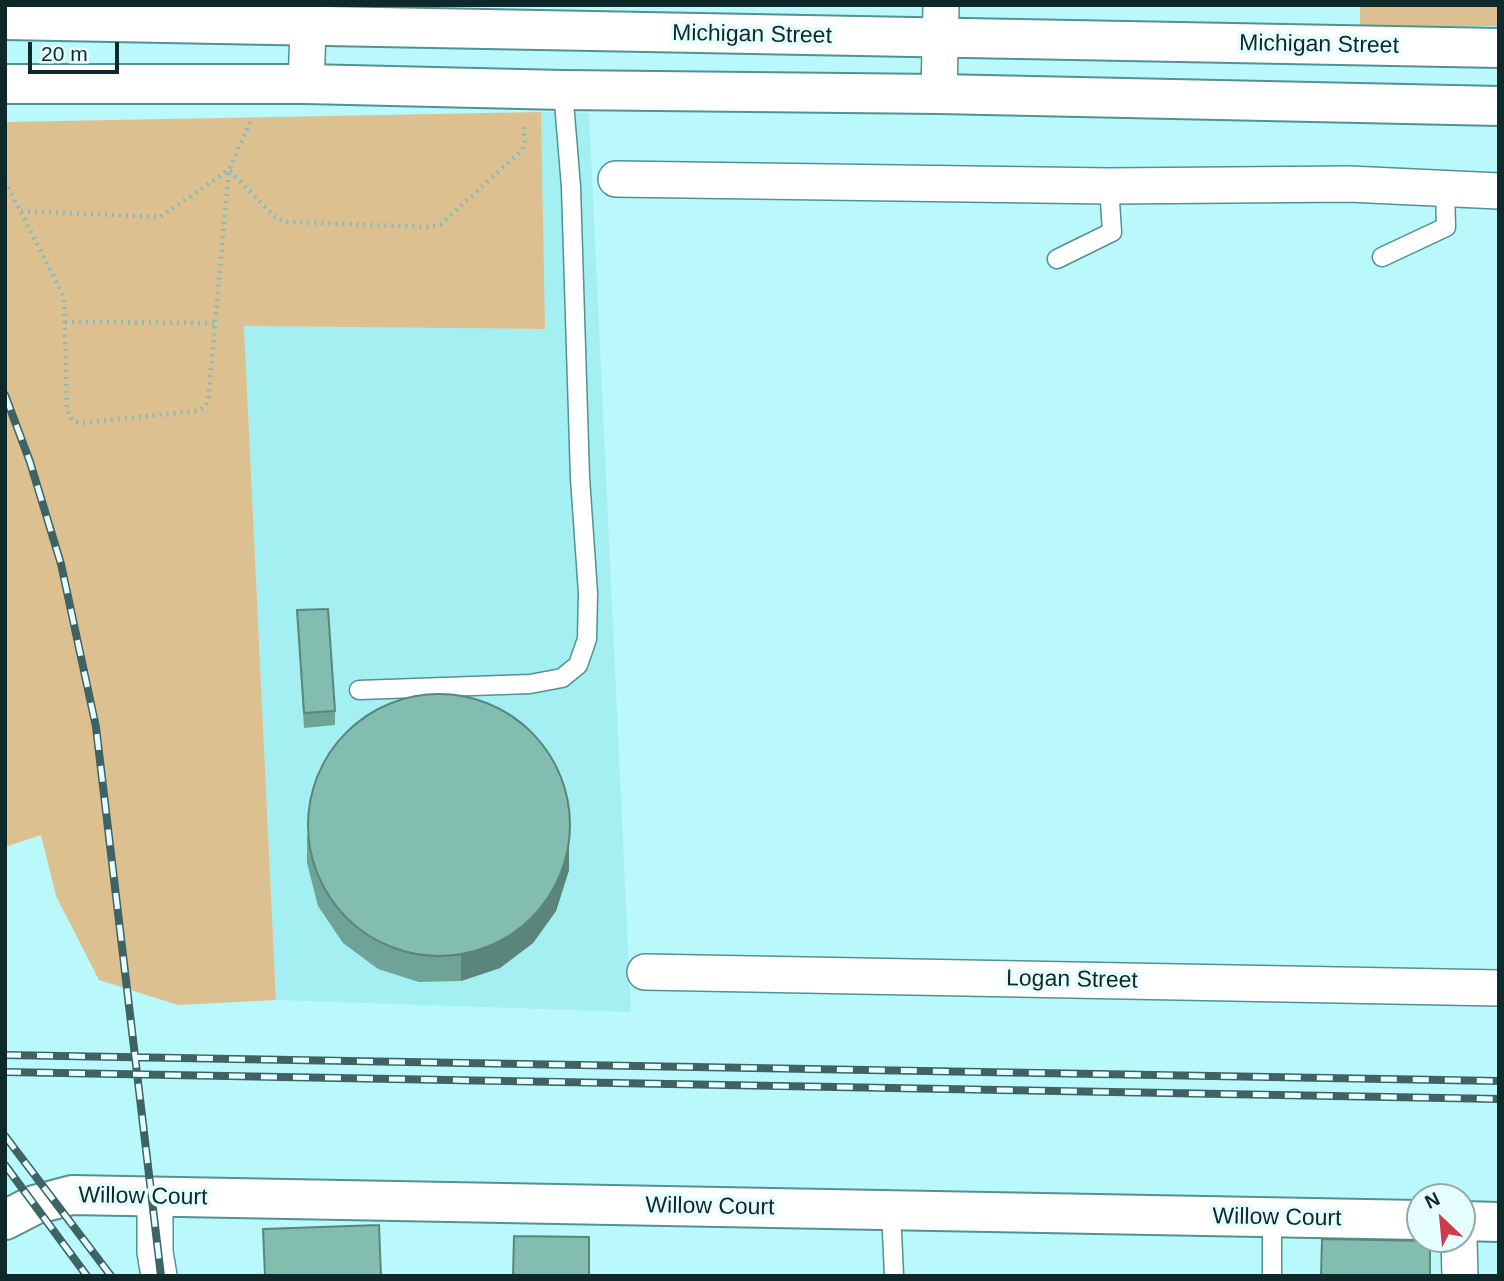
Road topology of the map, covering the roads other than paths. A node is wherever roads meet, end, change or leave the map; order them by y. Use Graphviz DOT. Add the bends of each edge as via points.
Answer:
graph roads {
  1 [pos="309,16"];
  2 [pos="5,20"];
  3 [pos="941,22"];
  4 [pos="1499,48"];
  5 [pos="5,84"];
  6 [pos="306,84"];
  7 [pos="563,90"];
  8 [pos="939,94"];
  9 [pos="1499,106"];
  10 [pos="616,179"];
  11 [pos="1110,186"];
  12 [pos="1445,189"];
  13 [pos="1499,191"];
  14 [pos="1382,257"];
  15 [pos="1057,259"];
  16 [pos="359,690"];
  17 [pos="645,972"];
  18 [pos="1499,989"];
  19 [pos="155,1198"];
  20 [pos="891,1210"];
  21 [pos="1272,1218"];
  22 [pos="5,1220"];
  23 [pos="1406,1220"];
  24 [pos="1476,1221"];
  25 [pos="1499,1222"];
  26 [pos="1459,1253"];
  27 [pos="159,1276"];
  28 [pos="894,1276"];
  29 [pos="1272,1276"];
  30 [pos="1460,1276"];
  1 -- 2 [label="main road, Michigan Street"];
  1 -- 3 [label="main road, Michigan Street"];
  1 -- 6 [label="street"];
  3 -- 4 [label="main road, Michigan Street"];
  3 -- 8 [label="street"];
  5 -- 6 [label="main road"];
  6 -- 7 [label="main road"];
  7 -- 8 [label="main road"];
  7 -- 16 [label="lane" via="571,187 587,639 578,665 562,678 530,684"];
  8 -- 9 [label="main road"];
  10 -- 11 [label="street"];
  11 -- 12 [label="street" via="1349,184"];
  11 -- 15 [label="lane" via="1112,232"];
  12 -- 13 [label="street"];
  12 -- 14 [label="lane" via="1446,227"];
  17 -- 18 [label="street, Logan Street"];
  19 -- 20 [label="main road, Willow Court"];
  19 -- 22 [label="main road, Willow Court" via="72,1195 34,1205"];
  19 -- 27 [label="street"];
  20 -- 21 [label="main road, Willow Court"];
  20 -- 28 [label="lane"];
  21 -- 23 [label="main road, Willow Court"];
  21 -- 29 [label="lane"];
  24 -- 25 [label="main road"];
  26 -- 30 [label="street"];
}
